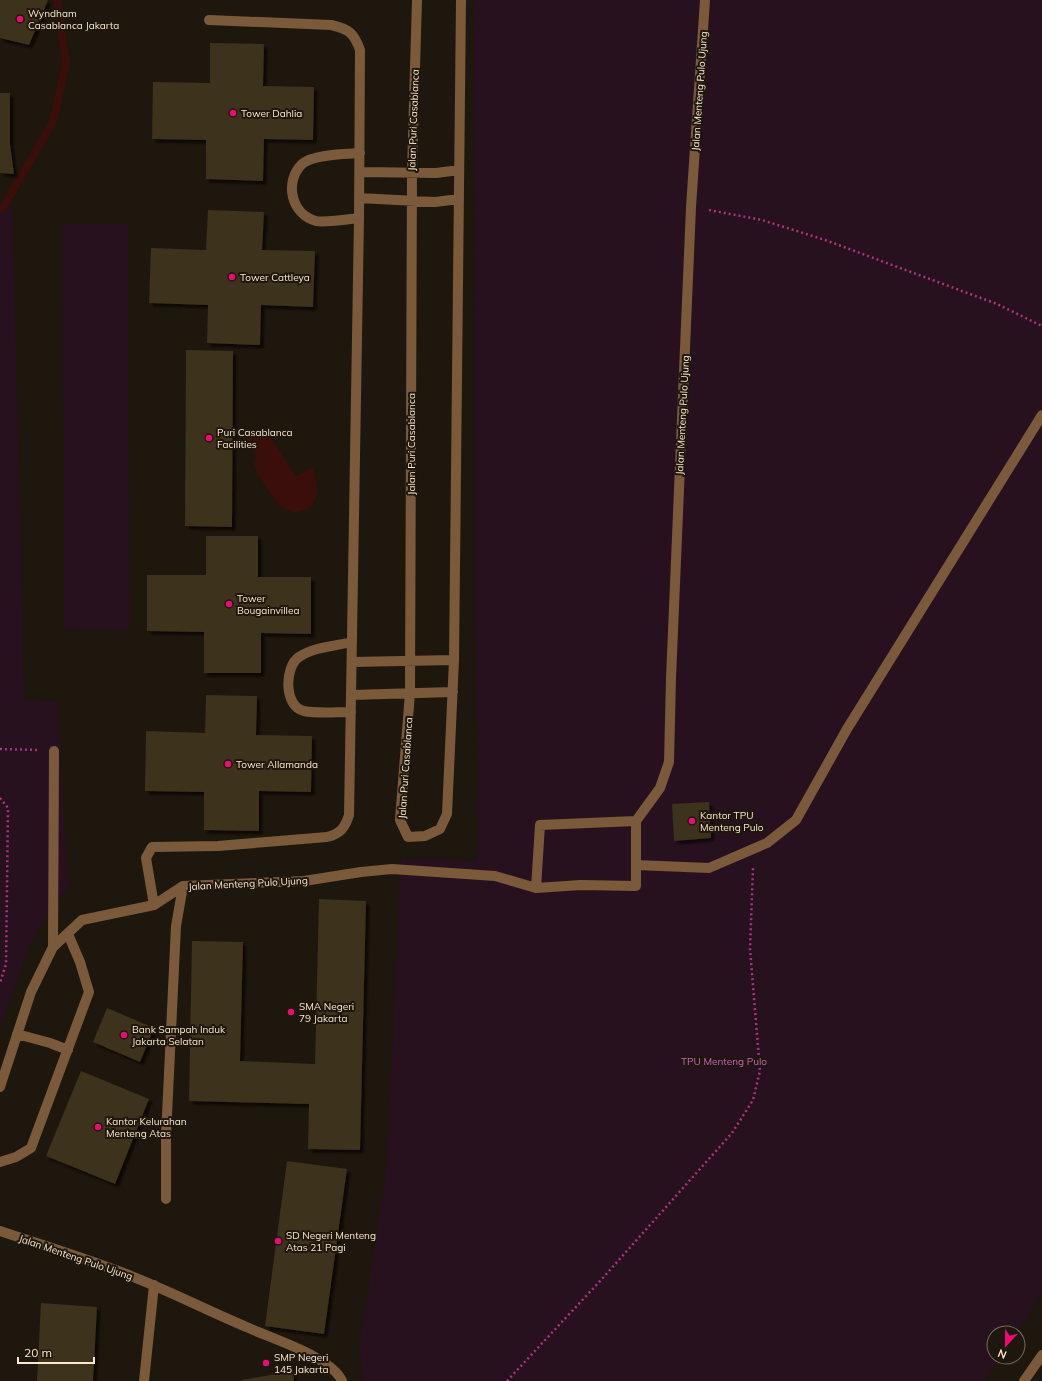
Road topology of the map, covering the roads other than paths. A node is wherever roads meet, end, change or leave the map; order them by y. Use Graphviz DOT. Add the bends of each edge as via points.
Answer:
graph roads {
  1 [pos="417,0"];
  2 [pos="461,0"];
  3 [pos="705,0"];
  4 [pos="209,20"];
  5 [pos="360,153"];
  6 [pos="459,170"];
  7 [pos="412,171"];
  8 [pos="360,172"];
  9 [pos="360,198"];
  10 [pos="459,199"];
  11 [pos="412,200"];
  12 [pos="359,218"];
  13 [pos="1042,415"];
  14 [pos="352,642"];
  15 [pos="410,660"];
  16 [pos="454,660"];
  17 [pos="352,662"];
  18 [pos="453,692"];
  19 [pos="410,693"];
  20 [pos="351,695"];
  21 [pos="351,712"];
  22 [pos="54,751"];
  23 [pos="636,821"];
  24 [pos="636,864"];
  25 [pos="183,886"];
  26 [pos="536,888"];
  27 [pos="154,905"];
  28 [pos="68,934"];
  29 [pos="53,947"];
  30 [pos="17,1034"];
  31 [pos="68,1050"];
  32 [pos="0,1087"];
  33 [pos="0,1162"];
  34 [pos="166,1199"];
  35 [pos="0,1231"];
  36 [pos="152,1285"];
  37 [pos="1042,1355"];
  38 [pos="144,1381"];
  39 [pos="342,1381"];
  40 [pos="1024,1381"];
  1 -- 7 [label="street, Jalan Puri Casablanca"];
  2 -- 6 [label="street, Jalan Puri Casablanca"];
  3 -- 23 [label="street, Jalan Menteng Pulo Ujung" via="691,207 669,762 660,788"];
  4 -- 5 [label="street" via="331,24 343,28 355,37 360,50"];
  5 -- 8 [label="street"];
  5 -- 12 [label="street" via="320,156 303,163 295,176 291,194 298,211 316,221"];
  6 -- 7 [label="street" via="436,173"];
  6 -- 10 [label="street, Jalan Puri Casablanca"];
  7 -- 8 [label="street"];
  7 -- 11 [label="street, Jalan Puri Casablanca"];
  8 -- 9 [label="street"];
  9 -- 11 [label="street"];
  9 -- 12 [label="street"];
  10 -- 11 [label="street" via="435,202"];
  10 -- 16 [label="street, Jalan Puri Casablanca"];
  11 -- 15 [label="street, Jalan Puri Casablanca"];
  12 -- 14 [label="street"];
  13 -- 24 [label="street" via="847,729 796,820 767,843 708,868"];
  14 -- 17 [label="street"];
  14 -- 21 [label="street" via="310,651 297,658 289,673 288,694 293,704 303,711"];
  15 -- 16 [label="street"];
  15 -- 17 [label="street"];
  15 -- 19 [label="street, Jalan Puri Casablanca"];
  16 -- 18 [label="street, Jalan Puri Casablanca"];
  17 -- 20 [label="street"];
  18 -- 19 [label="street"];
  18 -- 19 [label="street, Jalan Puri Casablanca" via="448,814 440,829 425,836 408,837 400,820"];
  19 -- 20 [label="street"];
  20 -- 21 [label="street"];
  21 -- 27 [label="street" via="349,815 346,826 337,834 327,837 218,846 152,847 146,858"];
  22 -- 29 [label="street"];
  23 -- 24 [label="street, Jalan Menteng Pulo Ujung"];
  23 -- 26 [label="street" via="540,825"];
  24 -- 26 [label="street, Jalan Menteng Pulo Ujung" via="636,886"];
  25 -- 26 [label="street, Jalan Menteng Pulo Ujung" via="304,881 361,872 400,870 495,876"];
  25 -- 27 [label="street, Jalan Menteng Pulo Ujung"];
  25 -- 34 [label="street" via="176,926 166,1136"];
  27 -- 28 [label="street, Jalan Menteng Pulo Ujung" via="82,920"];
  28 -- 29 [label="street, Jalan Menteng Pulo Ujung"];
  28 -- 31 [label="street" via="89,992"];
  29 -- 30 [label="street, Jalan Menteng Pulo Ujung" via="31,992"];
  30 -- 31 [label="street" via="50,1042"];
  30 -- 32 [label="street, Jalan Menteng Pulo Ujung"];
  31 -- 33 [label="street" via="31,1148 16,1157"];
  35 -- 36 [label="street, Jalan Menteng Pulo Ujung"];
  36 -- 38 [label="street"];
  36 -- 39 [label="street, Jalan Menteng Pulo Ujung" via="309,1354 339,1375"];
  37 -- 40 [label="street"];
}
